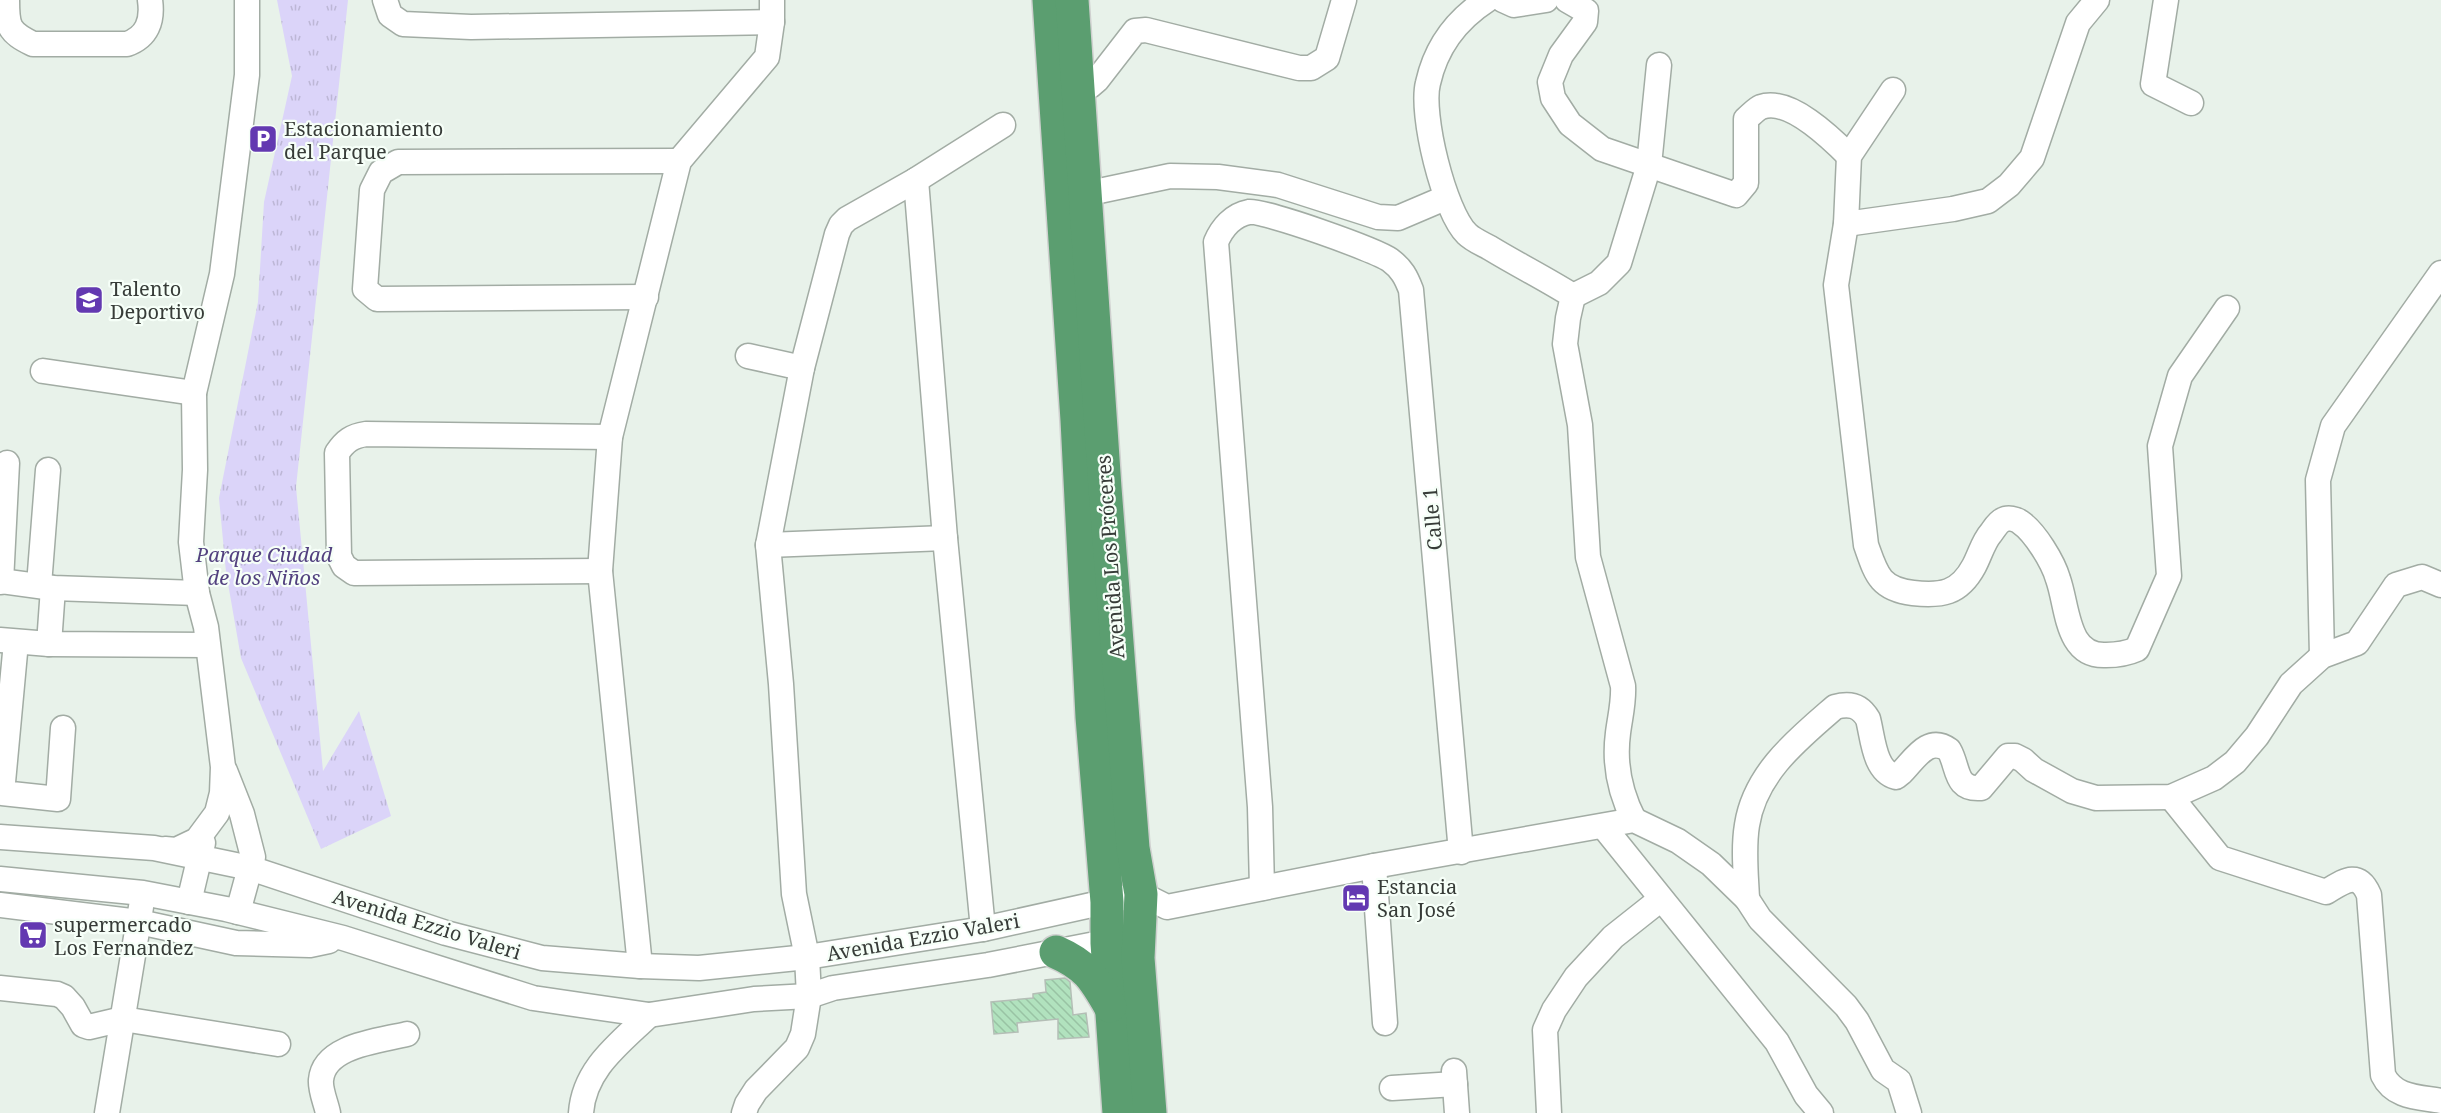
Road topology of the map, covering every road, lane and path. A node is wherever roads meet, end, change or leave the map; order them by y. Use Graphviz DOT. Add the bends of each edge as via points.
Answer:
graph roads {
  1 [pos="7,0"];
  2 [pos="150,0"];
  3 [pos="246,0"];
  4 [pos="385,0"];
  5 [pos="1049,0"];
  6 [pos="1072,0"];
  7 [pos="1344,0"];
  8 [pos="1487,0"];
  9 [pos="1503,0"];
  10 [pos="1546,0"];
  11 [pos="1567,0"];
  12 [pos="2097,0"];
  13 [pos="2166,0"];
  14 [pos="772,11"];
  15 [pos="1659,66"];
  16 [pos="1078,89"];
  17 [pos="1893,90"];
  18 [pos="2192,103"];
  19 [pos="1003,125"];
  20 [pos="1849,156"];
  21 [pos="679,160"];
  22 [pos="1649,165"];
  23 [pos="916,180"];
  24 [pos="1085,194"];
  25 [pos="1445,198"];
  26 [pos="1846,224"];
  27 [pos="2441,273"];
  28 [pos="1573,296"];
  29 [pos="646,297"];
  30 [pos="2227,308"];
  31 [pos="748,356"];
  32 [pos="802,368"];
  33 [pos="43,371"];
  34 [pos="194,393"];
  35 [pos="610,437"];
  36 [pos="6,463"];
  37 [pos="48,470"];
  38 [pos="945,538"];
  39 [pos="768,545"];
  40 [pos="600,571"];
  41 [pos="0,581"];
  42 [pos="2441,585"];
  43 [pos="46,586"];
  44 [pos="197,593"];
  45 [pos="8,641"];
  46 [pos="49,644"];
  47 [pos="207,645"];
  48 [pos="2322,656"];
  49 [pos="63,728"];
  50 [pos="224,767"];
  51 [pos="2171,797"];
  52 [pos="1634,820"];
  53 [pos="1603,826"];
  54 [pos="207,830"];
  55 [pos="0,837"];
  56 [pos="154,848"];
  57 [pos="1461,852"];
  58 [pos="200,857"];
  59 [pos="1374,866"];
  60 [pos="250,868"];
  61 [pos="0,879"];
  62 [pos="1262,888"];
  63 [pos="143,893"];
  64 [pos="1661,899"];
  65 [pos="1747,899"];
  66 [pos="1154,901"];
  67 [pos="189,902"];
  68 [pos="1107,902"];
  69 [pos="0,905"];
  70 [pos="238,912"];
  71 [pos="139,922"];
  72 [pos="983,929"];
  73 [pos="1139,935"];
  74 [pos="343,939"];
  75 [pos="1107,943"];
  76 [pos="1056,952"];
  77 [pos="807,957"];
  78 [pos="640,966"];
  79 [pos="0,988"];
  80 [pos="809,996"];
  81 [pos="1113,1011"];
  82 [pos="649,1015"];
  83 [pos="123,1020"];
  84 [pos="1385,1023"];
  85 [pos="407,1034"];
  86 [pos="278,1044"];
  87 [pos="1392,1088"];
  88 [pos="2441,1101"];
  89 [pos="107,1113"];
  90 [pos="328,1113"];
  91 [pos="581,1113"];
  92 [pos="744,1113"];
  93 [pos="1119,1113"];
  94 [pos="1149,1113"];
  95 [pos="1457,1113"];
  96 [pos="1549,1113"];
  97 [pos="1821,1113"];
  98 [pos="1909,1113"];
  1 -- 2 [label="street" via="11,31 33,44 127,44 139,40 148,27"];
  3 -- 34 [label="street" via="247,75 222,274"];
  4 -- 14 [label="street" via="390,15 403,24 471,27"];
  5 -- 68 [label="highway, Avenida Los Próceres" via="1092,717"];
  6 -- 16 [label="highway, Avenida Los Próceres"];
  7 -- 16 [label="street" via="1327,58 1311,68 1146,30 1135,31 1097,80"];
  8 -- 25 [label="street" via="1452,30 1437,53 1427,85 1436,165"];
  9 -- 10 [label="street" via="1514,5"];
  11 -- 22 [label="street" via="1586,11 1585,22 1561,55 1550,82 1553,98 1570,124 1602,150"];
  12 -- 26 [label="street" via="2078,23 2032,158 2010,185 1988,201"];
  13 -- 18 [label="street" via="2153,84"];
  14 -- 21 [label="street" via="767,57"];
  15 -- 22 [label="street"];
  16 -- 24 [label="highway, Avenida Los Próceres"];
  17 -- 20 [label="street"];
  19 -- 23 [label="street"];
  20 -- 22 [label="street" via="1820,128 1776,106 1759,107 1746,119 1746,183 1736,195"];
  20 -- 26 [label="street"];
  21 -- 29 [label="street"];
  21 -- 29 [label="street" via="398,162 381,172 372,190 365,289 377,299"];
  22 -- 28 [label="street" via="1619,263 1599,283"];
  23 -- 32 [label="street" via="841,225"];
  23 -- 38 [label="street"];
  24 -- 25 [label="street" via="1170,176 1218,177 1278,185 1378,218 1398,218"];
  24 -- 66 [label="highway, Avenida Los Próceres" via="1133,848"];
  25 -- 28 [label="street" via="1467,234"];
  26 -- 30 [label="street" via="1836,285 1866,545 1876,575 1889,586 1937,595 1959,586 2002,520 2021,522 2042,546 2058,577 2079,648 2094,656 2124,655 2137,649 2169,576 2160,446 2180,376"];
  27 -- 48 [label="street" via="2333,426 2318,480"];
  28 -- 52 [label="street" via="1565,344 1580,425 1588,556 1623,687 1618,771"];
  29 -- 35 [label="street"];
  31 -- 32 [label="street"];
  32 -- 39 [label="street"];
  33 -- 34 [label="street"];
  34 -- 44 [label="street" via="191,542"];
  35 -- 40 [label="street"];
  35 -- 40 [label="street" via="366,434 345,441 337,453 339,556 354,573"];
  36 -- 41 [label="street"];
  37 -- 43 [label="street"];
  38 -- 39 [label="street"];
  38 -- 72 [label="street"];
  39 -- 77 [label="street" via="794,894"];
  40 -- 78 [label="street"];
  41 -- 43 [label="street"];
  42 -- 48 [label="street" via="2422,577 2396,585 2357,643"];
  43 -- 44 [label="street"];
  43 -- 46 [label="street"];
  44 -- 47 [label="street"];
  45 -- 46 [label="street"];
  45 -- 49 [label="street" via="2,793 58,799"];
  46 -- 47 [label="street"];
  47 -- 50 [label="street"];
  48 -- 51 [label="street" via="2290,684 2235,762 2214,778"];
  50 -- 54 [label="street" via="220,804"];
  50 -- 60 [label="street" via="250,840"];
  51 -- 65 [label="street" via="2096,798 2072,791 2015,756 2008,756 1981,788 1972,789 1960,781 1949,750 1936,744 1929,745 1896,777 1888,775 1881,768 1868,718 1863,711 1845,704 1834,707 1785,753 1764,780 1747,824"];
  51 -- 88 [label="street" via="2220,858 2326,892 2348,880 2364,885 2369,895 2383,1075 2395,1090"];
  52 -- 53 [label="street, Avenida Ezzio Valeri"];
  52 -- 65 [label="street" via="1678,841 1711,864"];
  53 -- 57 [label="street, Avenida Ezzio Valeri"];
  53 -- 64 [label="street"];
  54 -- 56 [label="street" via="176,850"];
  54 -- 58 [label="street"];
  55 -- 56 [label="street, Avenida Ezzio Valeri"];
  56 -- 58 [label="street, Avenida Ezzio Valeri"];
  57 -- 59 [label="street, Avenida Ezzio Valeri"];
  57 -- 62 [label="street, Calle 1" via="1411,290 1404,273 1388,259 1329,234 1251,212 1236,217 1216,242 1260,807"];
  58 -- 60 [label="street, Avenida Ezzio Valeri"];
  58 -- 67 [label="street"];
  59 -- 62 [label="street, Avenida Ezzio Valeri"];
  59 -- 84 [label="street"];
  60 -- 70 [label="street"];
  60 -- 78 [label="street, Avenida Ezzio Valeri" via="446,933 542,958"];
  61 -- 63 [label="street, Avenida Ezzio Valeri"];
  62 -- 66 [label="street, Avenida Ezzio Valeri"];
  63 -- 67 [label="street, Avenida Ezzio Valeri"];
  63 -- 71 [label="street"];
  64 -- 96 [label="street" via="1613,937 1576,977 1554,1010 1545,1030"];
  64 -- 97 [label="street" via="1777,1042 1806,1095"];
  65 -- 98 [label="street" via="1760,919 1846,1006 1883,1070 1899,1081"];
  66 -- 68 [label="street, Avenida Ezzio Valeri"];
  66 -- 73 [label="highway, Avenida Los Próceres"];
  67 -- 70 [label="street, Avenida Ezzio Valeri"];
  68 -- 72 [label="street, Avenida Ezzio Valeri"];
  68 -- 75 [label="highway, Avenida Los Próceres"];
  69 -- 71 [label="street"];
  70 -- 74 [label="street, Avenida Ezzio Valeri"];
  71 -- 74 [label="street" via="236,943 310,945"];
  71 -- 83 [label="street"];
  72 -- 77 [label="street, Avenida Ezzio Valeri"];
  73 -- 75 [label="street, Avenida Ezzio Valeri"];
  73 -- 94 [label="highway, Avenida Los Próceres" via="1137,958"];
  74 -- 82 [label="street, Avenida Ezzio Valeri" via="533,998"];
  75 -- 76 [label="street, Avenida Ezzio Valeri"];
  75 -- 81 [label="highway, Avenida Los Próceres"];
  76 -- 80 [label="street, Avenida Ezzio Valeri" via="833,988"];
  76 -- 81 [label="highway" via="1092,975"];
  77 -- 78 [label="street, Avenida Ezzio Valeri" via="699,968"];
  77 -- 80 [label="street"];
  79 -- 83 [label="street" via="64,997 83,1025 89,1027"];
  80 -- 82 [label="street, Avenida Ezzio Valeri" via="754,999"];
  80 -- 92 [label="street" via="797,1048 756,1090"];
  81 -- 93 [label="highway, Avenida Los Próceres"];
  82 -- 91 [label="street" via="588,1080"];
  83 -- 86 [label="street"];
  83 -- 89 [label="street"];
  85 -- 90 [label="street" via="342,1050 326,1064 321,1081"];
  87 -- 95 [label="street" via="1455,1077"];
}
